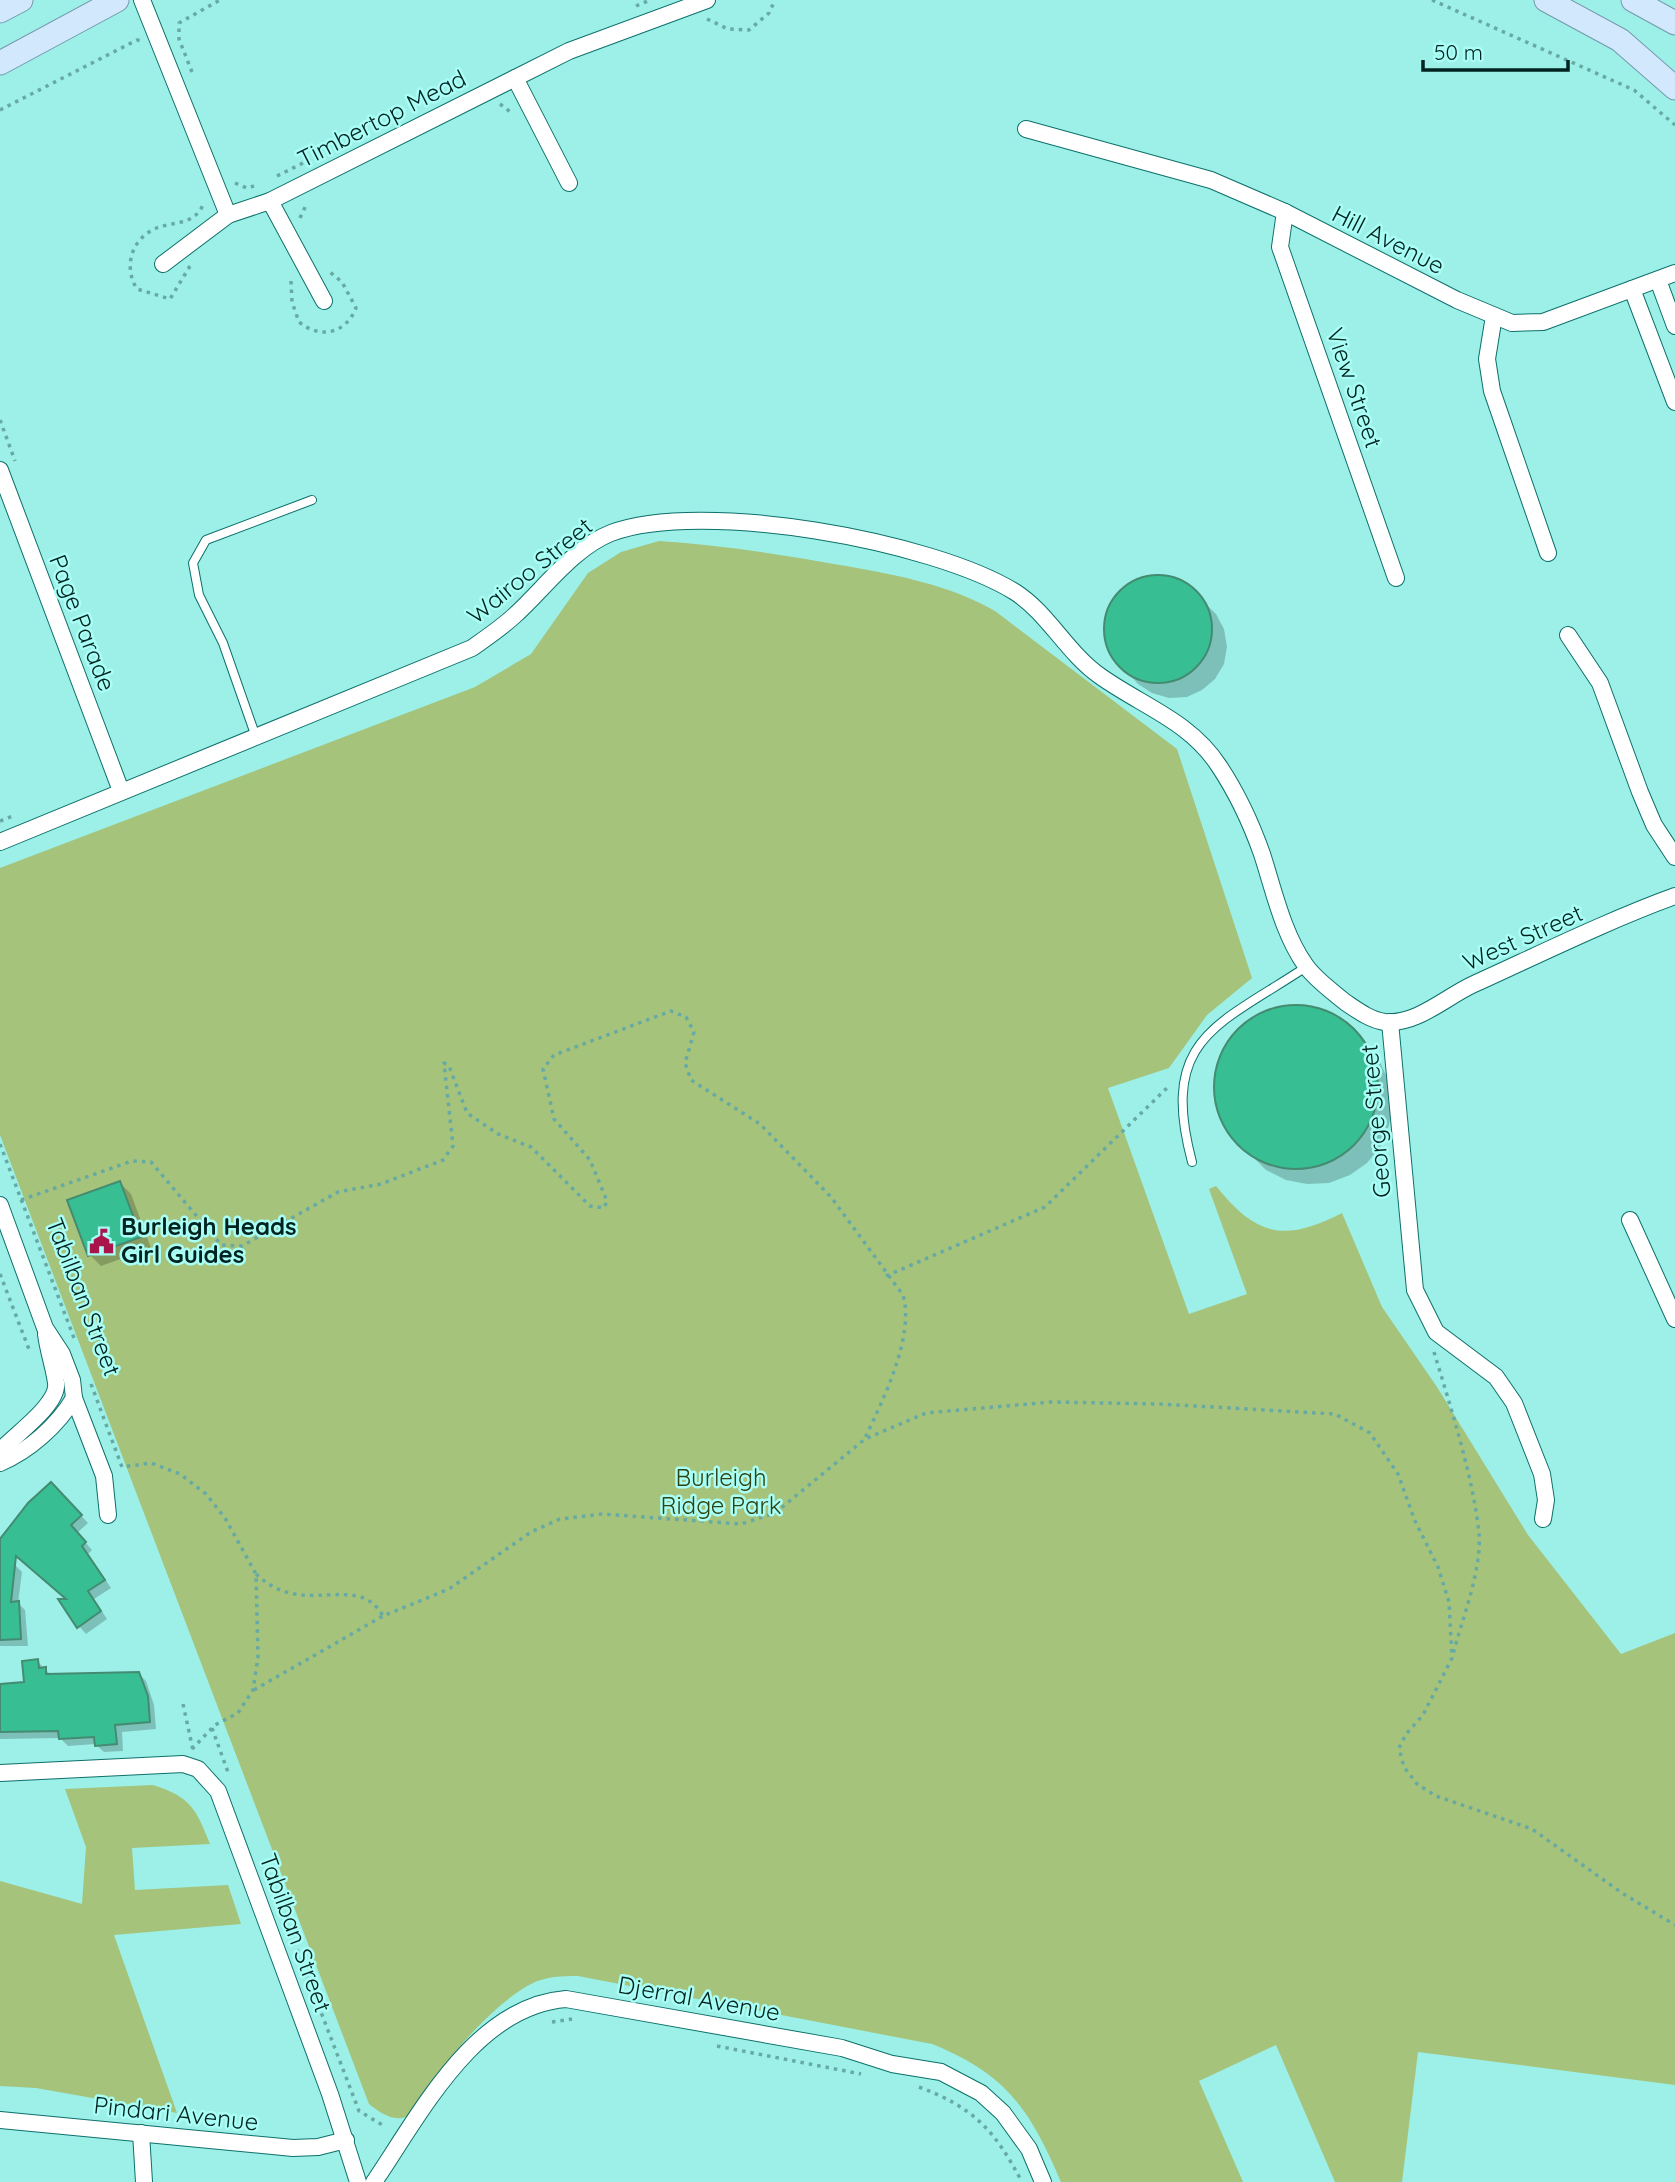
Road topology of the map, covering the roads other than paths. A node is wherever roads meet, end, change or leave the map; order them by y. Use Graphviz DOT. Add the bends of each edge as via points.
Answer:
graph roads {
  1 [pos="21,0"];
  2 [pos="117,0"];
  3 [pos="142,0"];
  4 [pos="707,0"];
  5 [pos="1546,0"];
  6 [pos="1633,0"];
  7 [pos="0,11"];
  8 [pos="1675,23"];
  9 [pos="0,63"];
  10 [pos="515,78"];
  11 [pos="1675,88"];
  12 [pos="1027,129"];
  13 [pos="569,183"];
  14 [pos="270,201"];
  15 [pos="1285,212"];
  16 [pos="228,215"];
  17 [pos="163,264"];
  18 [pos="1675,273"];
  19 [pos="1658,280"];
  20 [pos="1632,289"];
  21 [pos="324,301"];
  22 [pos="1494,316"];
  23 [pos="1675,326"];
  24 [pos="1675,402"];
  25 [pos="0,470"];
  26 [pos="312,500"];
  27 [pos="1548,553"];
  28 [pos="1396,578"];
  29 [pos="1041,615"];
  30 [pos="1568,635"];
  31 [pos="256,737"];
  32 [pos="121,791"];
  33 [pos="0,842"];
  34 [pos="1675,857"];
  35 [pos="1675,896"];
  36 [pos="1306,967"];
  37 [pos="1390,1022"];
  38 [pos="1192,1162"];
  39 [pos="0,1209"];
  40 [pos="1630,1220"];
  41 [pos="1675,1319"];
  42 [pos="45,1328"];
  43 [pos="56,1392"];
  44 [pos="74,1398"];
  45 [pos="0,1455"];
  46 [pos="0,1463"];
  47 [pos="108,1515"];
  48 [pos="1543,1518"];
  49 [pos="0,1773"];
  50 [pos="0,2120"];
  51 [pos="141,2133"];
  52 [pos="346,2140"];
  53 [pos="144,2182"];
  54 [pos="358,2182"];
  55 [pos="374,2182"];
  56 [pos="1043,2182"];
  1 -- 7 [label="main road"];
  2 -- 9 [label="main road"];
  3 -- 16 [label="street"];
  4 -- 10 [label="street, Timbertop Mead" via="569,51"];
  5 -- 11 [label="main road" via="1620,40"];
  6 -- 8 [label="main road"];
  10 -- 13 [label="street"];
  10 -- 14 [label="street, Timbertop Mead"];
  12 -- 15 [label="street, Hill Avenue" via="1211,180"];
  14 -- 16 [label="street, Timbertop Mead"];
  14 -- 21 [label="street"];
  15 -- 22 [label="street, Hill Avenue"];
  15 -- 28 [label="street, View Street" via="1280,247"];
  16 -- 17 [label="street, Timbertop Mead"];
  18 -- 19 [label="street, Hill Avenue"];
  19 -- 20 [label="street, Hill Avenue"];
  19 -- 23 [label="street"];
  20 -- 22 [label="street, Hill Avenue" via="1535,324"];
  20 -- 24 [label="street"];
  22 -- 27 [label="street" via="1487,359 1492,391"];
  25 -- 32 [label="street, Page Parade"];
  26 -- 31 [label="lane" via="206,540 193,563 199,596 223,643"];
  29 -- 31 [label="street, Wairoo Street" via="1019,594 974,573 847,536 710,518 645,523 608,534 587,547 512,618 472,648"];
  29 -- 36 [label="street, George Street" via="1091,670 1189,730 1205,746 1247,816 1289,935"];
  30 -- 34 [label="street" via="1600,683 1649,813"];
  31 -- 32 [label="street, Wairoo Street"];
  32 -- 33 [label="street, Wairoo Street"];
  35 -- 37 [label="street, West Street" via="1473,984 1417,1015"];
  36 -- 37 [label="street, George Street" via="1353,1008"];
  36 -- 38 [label="lane" via="1244,1004 1197,1045 1184,1073 1181,1110"];
  37 -- 48 [label="street, George Street" via="1415,1290 1436,1332 1490,1372 1514,1403 1542,1474"];
  39 -- 42 [label="street, Tabilban Street"];
  40 -- 41 [label="street"];
  42 -- 43 [label="street"];
  42 -- 44 [label="street, Tabilban Street" via="62,1354"];
  43 -- 44 [label="street"];
  43 -- 45 [label="street" via="54,1400"];
  44 -- 46 [label="street" via="33,1443"];
  44 -- 47 [label="street, Tabilban Street" via="104,1476"];
  49 -- 52 [label="street, Tabilban Street" via="165,1763 198,1769 218,1791"];
  50 -- 51 [label="street, Pindari Avenue"];
  51 -- 52 [label="street, Pindari Avenue" via="293,2148"];
  51 -- 53 [label="street"];
  52 -- 54 [label="street, Tabilban Street"];
  55 -- 56 [label="street, Djerral Avenue" via="449,2075 481,2038 529,2006 566,1999 842,2049 941,2072 981,2093 1003,2113 1028,2149"];
}
